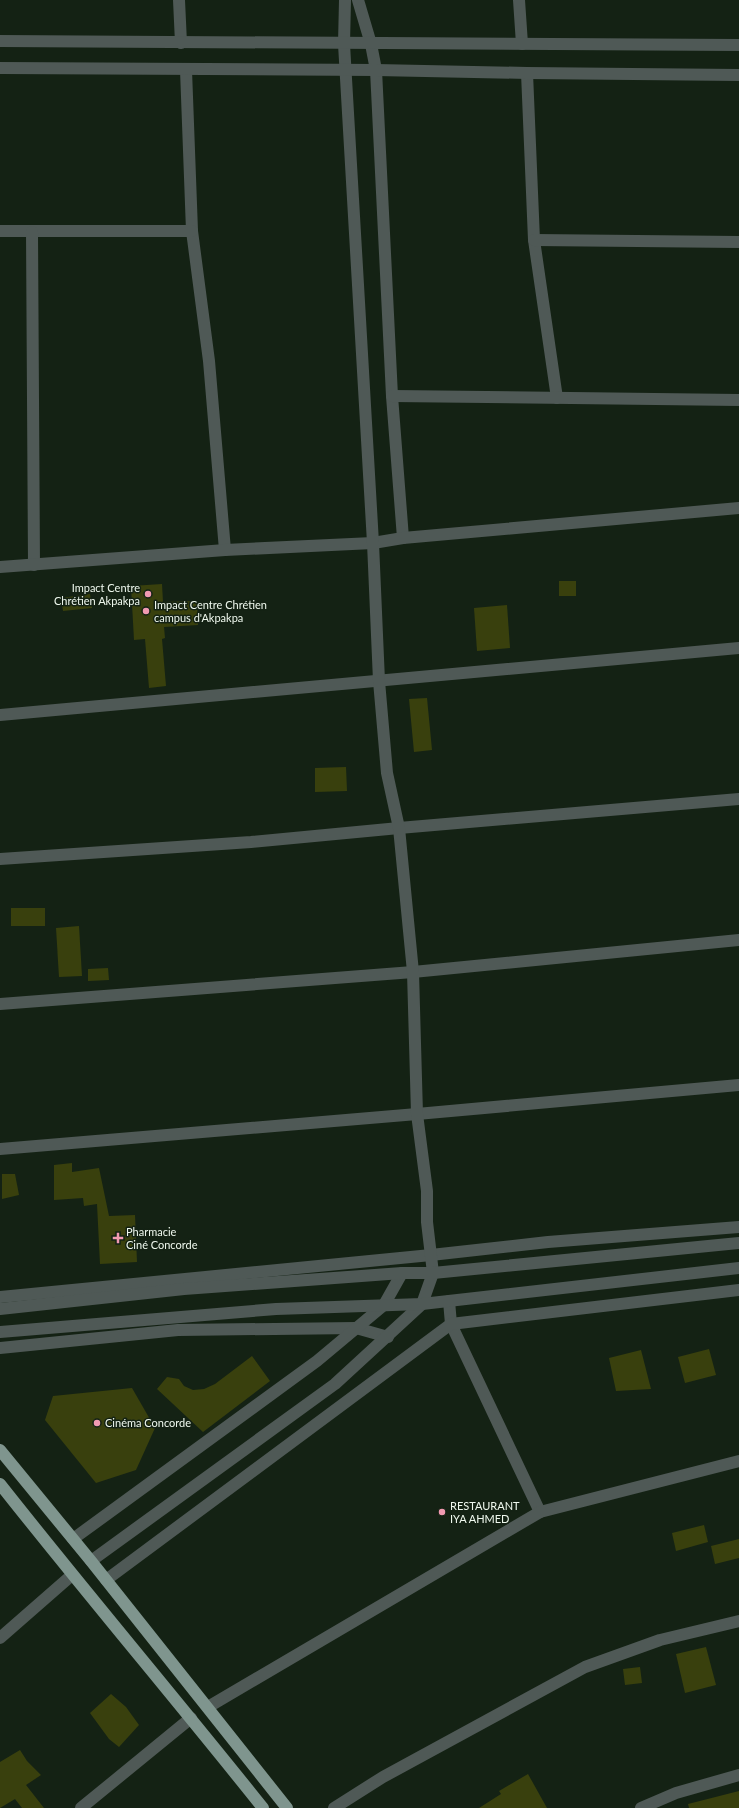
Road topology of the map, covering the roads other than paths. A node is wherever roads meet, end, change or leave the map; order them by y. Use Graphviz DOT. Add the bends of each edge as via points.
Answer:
graph roads {
  1 [pos="179,0"];
  2 [pos="345,0"];
  3 [pos="358,0"];
  4 [pos="519,0"];
  5 [pos="0,41"];
  6 [pos="181,43"];
  7 [pos="344,44"];
  8 [pos="371,44"];
  9 [pos="522,44"];
  10 [pos="739,45"];
  11 [pos="0,68"];
  12 [pos="186,70"];
  13 [pos="346,70"];
  14 [pos="376,70"];
  15 [pos="527,74"];
  16 [pos="739,75"];
  17 [pos="0,231"];
  18 [pos="192,231"];
  19 [pos="32,232"];
  20 [pos="534,240"];
  21 [pos="739,242"];
  22 [pos="392,396"];
  23 [pos="557,398"];
  24 [pos="739,400"];
  25 [pos="739,508"];
  26 [pos="403,538"];
  27 [pos="373,543"];
  28 [pos="225,550"];
  29 [pos="34,565"];
  30 [pos="0,568"];
  31 [pos="739,648"];
  32 [pos="379,681"];
  33 [pos="0,715"];
  34 [pos="739,799"];
  35 [pos="399,828"];
  36 [pos="0,859"];
  37 [pos="739,940"];
  38 [pos="413,972"];
  39 [pos="0,1004"];
  40 [pos="739,1085"];
  41 [pos="416,1114"];
  42 [pos="0,1150"];
  43 [pos="739,1227"];
  44 [pos="739,1243"];
  45 [pos="432,1255"];
  46 [pos="739,1268"];
  47 [pos="402,1273"];
  48 [pos="433,1273"];
  49 [pos="739,1290"];
  50 [pos="0,1297"];
  51 [pos="449,1302"];
  52 [pos="422,1304"];
  53 [pos="384,1305"];
  54 [pos="0,1309"];
  55 [pos="451,1324"];
  56 [pos="356,1328"];
  57 [pos="0,1332"];
  58 [pos="388,1337"];
  59 [pos="0,1348"];
  60 [pos="0,1450"];
  61 [pos="739,1461"];
  62 [pos="0,1484"];
  63 [pos="540,1512"];
  64 [pos="73,1539"];
  65 [pos="91,1561"];
  66 [pos="72,1575"];
  67 [pos="106,1580"];
  68 [pos="739,1621"];
  69 [pos="0,1638"];
  70 [pos="208,1707"];
  71 [pos="191,1718"];
  72 [pos="739,1775"];
  73 [pos="81,1808"];
  74 [pos="263,1808"];
  75 [pos="287,1808"];
  76 [pos="334,1808"];
  77 [pos="642,1808"];
  1 -- 6 [label="street"];
  2 -- 7 [label="street"];
  3 -- 8 [label="street"];
  4 -- 9 [label="street"];
  5 -- 6 [label="street"];
  6 -- 7 [label="street"];
  7 -- 8 [label="street"];
  7 -- 13 [label="street"];
  8 -- 9 [label="street"];
  8 -- 14 [label="street"];
  9 -- 10 [label="street"];
  11 -- 12 [label="street"];
  12 -- 13 [label="street"];
  12 -- 18 [label="street"];
  13 -- 14 [label="street"];
  13 -- 27 [label="street"];
  14 -- 15 [label="street"];
  14 -- 22 [label="street"];
  15 -- 16 [label="street"];
  15 -- 20 [label="street"];
  17 -- 19 [label="street"];
  18 -- 19 [label="street"];
  18 -- 28 [label="street" via="209,361"];
  19 -- 29 [label="street"];
  20 -- 21 [label="street"];
  20 -- 23 [label="street"];
  22 -- 23 [label="street"];
  22 -- 26 [label="street"];
  23 -- 24 [label="street"];
  25 -- 26 [label="street"];
  26 -- 27 [label="street"];
  27 -- 28 [label="street"];
  27 -- 32 [label="street"];
  28 -- 29 [label="street"];
  29 -- 30 [label="street"];
  31 -- 32 [label="street"];
  32 -- 33 [label="street"];
  32 -- 35 [label="street" via="387,773"];
  34 -- 35 [label="street"];
  35 -- 36 [label="street" via="251,842"];
  35 -- 38 [label="street"];
  37 -- 38 [label="street"];
  38 -- 39 [label="street"];
  38 -- 41 [label="street"];
  40 -- 41 [label="street"];
  41 -- 42 [label="street"];
  41 -- 45 [label="street" via="427,1191 427,1222"];
  43 -- 45 [label="street" via="548,1242"];
  44 -- 48 [label="street"];
  45 -- 48 [label="street"];
  45 -- 50 [label="street"];
  46 -- 51 [label="street"];
  47 -- 48 [label="street"];
  47 -- 53 [label="street"];
  47 -- 54 [label="street" via="184,1289"];
  48 -- 52 [label="street"];
  49 -- 55 [label="street"];
  51 -- 52 [label="street"];
  51 -- 55 [label="street"];
  52 -- 53 [label="street"];
  52 -- 58 [label="street"];
  53 -- 56 [label="street"];
  53 -- 57 [label="street" via="276,1309"];
  55 -- 63 [label="street"];
  55 -- 67 [label="street"];
  56 -- 58 [label="street"];
  56 -- 59 [label="street" via="178,1330"];
  56 -- 64 [label="street" via="317,1361"];
  58 -- 65 [label="street" via="335,1384"];
  60 -- 64 [label="main road"];
  61 -- 63 [label="street"];
  62 -- 66 [label="main road"];
  63 -- 70 [label="street"];
  64 -- 65 [label="main road"];
  65 -- 67 [label="main road"];
  66 -- 69 [label="street"];
  66 -- 71 [label="main road"];
  67 -- 70 [label="main road"];
  68 -- 76 [label="street" via="660,1640 585,1668 384,1777"];
  70 -- 75 [label="main road"];
  71 -- 73 [label="street"];
  71 -- 74 [label="main road"];
  72 -- 77 [label="street" via="676,1793"];
}
